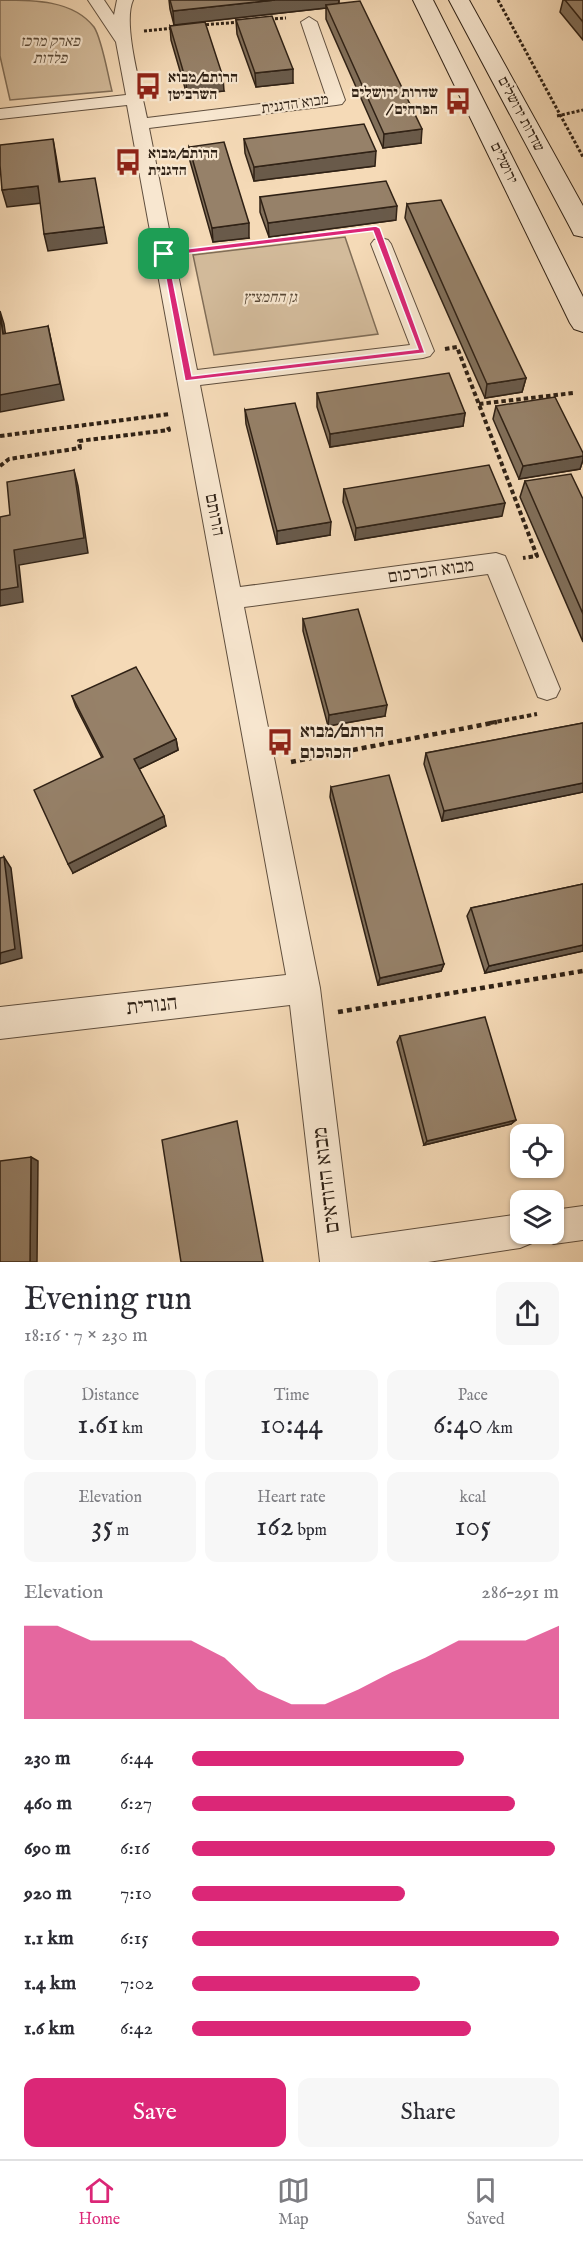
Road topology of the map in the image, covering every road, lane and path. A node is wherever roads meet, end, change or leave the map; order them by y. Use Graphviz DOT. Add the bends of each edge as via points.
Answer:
graph roads {
  1 [pos="96,0"];
  2 [pos="125,0"];
  3 [pos="459,0"];
  4 [pos="498,0"];
  5 [pos="422,1"];
  6 [pos="261,20"];
  7 [pos="249,21"];
  8 [pos="309,22"];
  9 [pos="192,26"];
  10 [pos="181,27"];
  11 [pos="124,37"];
  12 [pos="135,99"];
  13 [pos="583,110"];
  14 [pos="0,114"];
  15 [pos="559,115"];
  16 [pos="526,123"];
  17 [pos="140,124"];
  18 [pos="583,156"];
  19 [pos="583,229"];
  20 [pos="381,244"];
  21 [pos="164,254"];
  22 [pos="583,323"];
  23 [pos="423,351"];
  24 [pos="188,379"];
  25 [pos="573,393"];
  26 [pos="479,404"];
  27 [pos="194,411"];
  28 [pos="166,414"];
  29 [pos="0,436"];
  30 [pos="0,466"];
  31 [pos="496,562"];
  32 [pos="230,599"];
  33 [pos="547,689"];
  34 [pos="262,767"];
  35 [pos="583,971"];
  36 [pos="306,1003"];
  37 [pos="0,1023"];
  38 [pos="583,1222"];
  39 [pos="564,1225"];
  40 [pos="510,1233"];
  1 -- 11 [label="street, הרותם"];
  2 -- 11 [label="street, הרותם" via="121,9"];
  3 -- 16 [label="main road, שדרות ירושלים"];
  4 -- 15 [label="path"];
  5 -- 22 [label="main road, ירושלים"];
  6 -- 8 [label="path" via="307,16"];
  7 -- 9 [label="path"];
  8 -- 17 [label="street, מבוא הדגנית" via="336,100"];
  10 -- 11 [label="path"];
  11 -- 12 [label="street, הרותם"];
  12 -- 14 [label="street"];
  12 -- 17 [label="street, הרותם"];
  13 -- 15 [label="path"];
  15 -- 16 [label="path"];
  15 -- 18 [label="path"];
  16 -- 19 [label="main road, שדרות ירושלים"];
  17 -- 21 [label="street, הרותם"];
  20 -- 21 [label="path" via="376,228"];
  20 -- 23 [label="street"];
  21 -- 24 [label="street, הרותם"];
  23 -- 24 [label="street"];
  23 -- 26 [label="path" via="458,347"];
  24 -- 27 [label="street, הרותם"];
  25 -- 26 [label="path"];
  26 -- 31 [label="path" via="537,556"];
  27 -- 28 [label="path"];
  27 -- 32 [label="street, הרותם"];
  28 -- 29 [label="path"];
  28 -- 30 [label="path" via="169,430 79,441 80,448 9,459"];
  31 -- 32 [label="street, מבוא הכרכום"];
  31 -- 33 [label="street, מבוא הכרכום"];
  32 -- 34 [label="street, הרותם"];
  33 -- 34 [label="path" via="556,711"];
  34 -- 36 [label="street, הרותם"];
  35 -- 36 [label="path"];
  36 -- 37 [label="street, הנורית"];
  36 -- 40 [label="street, מבוא הדודאים" via="336,1258"];
  38 -- 39 [label="street"];
}
